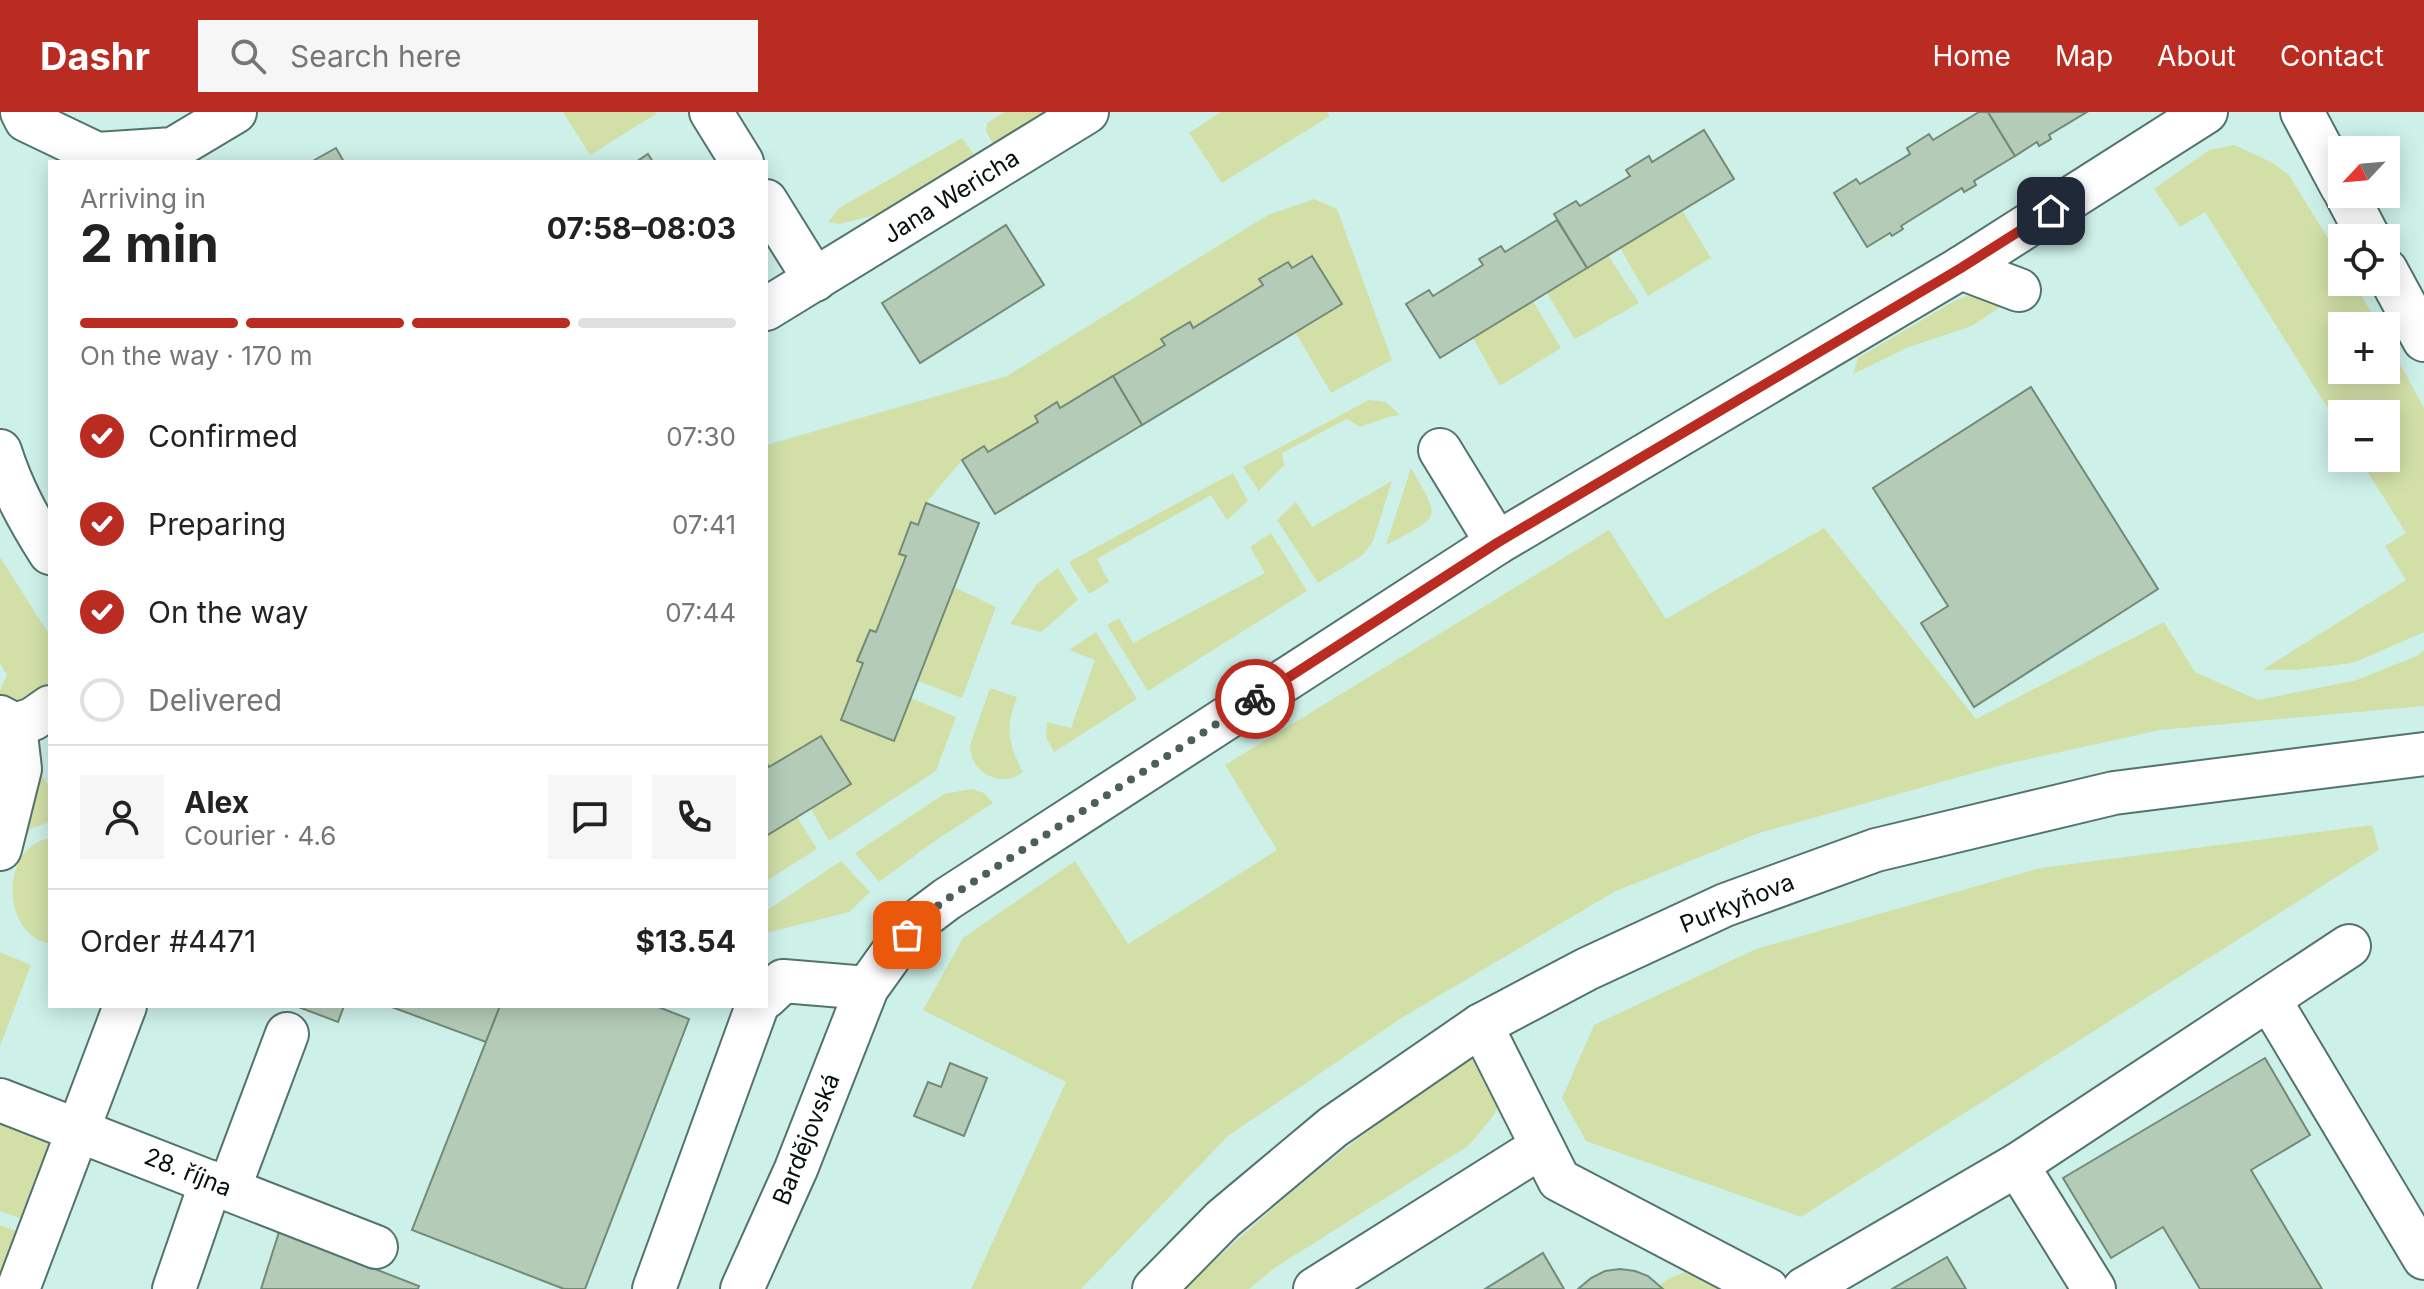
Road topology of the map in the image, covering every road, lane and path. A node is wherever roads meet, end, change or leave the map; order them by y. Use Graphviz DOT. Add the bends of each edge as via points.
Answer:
graph roads {
  1 [pos="22,112"];
  2 [pos="235,112"];
  3 [pos="711,112"];
  4 [pos="1087,112"];
  5 [pos="2206,112"];
  6 [pos="2302,112"];
  7 [pos="741,160"];
  8 [pos="2328,161"];
  9 [pos="768,204"];
  10 [pos="1961,268"];
  11 [pos="815,280"];
  12 [pos="2019,290"];
  13 [pos="2400,296"];
  14 [pos="768,308"];
  15 [pos="2424,340"];
  16 [pos="1440,450"];
  17 [pos="0,451"];
  18 [pos="1497,543"];
  19 [pos="48,550"];
  20 [pos="22,716"];
  21 [pos="2424,754"];
  22 [pos="0,849"];
  23 [pos="2349,946"];
  24 [pos="867,988"];
  25 [pos="768,995"];
  26 [pos="2269,999"];
  27 [pos="124,1008"];
  28 [pos="756,1008"];
  29 [pos="1481,1025"];
  30 [pos="287,1034"];
  31 [pos="0,1100"];
  32 [pos="79,1129"];
  33 [pos="1541,1147"];
  34 [pos="2017,1165"];
  35 [pos="220,1185"];
  36 [pos="376,1247"];
  37 [pos="2424,1258"];
  38 [pos="18,1289"];
  39 [pos="174,1289"];
  40 [pos="654,1289"];
  41 [pos="742,1289"];
  42 [pos="1154,1289"];
  43 [pos="1315,1289"];
  44 [pos="1767,1289"];
  45 [pos="1804,1289"];
  46 [pos="2094,1289"];
  1 -- 2 [label="street" via="26,120 97,154 173,149"];
  3 -- 7 [label="street"];
  4 -- 11 [label="street, Jana Wericha"];
  5 -- 10 [label="street, Bardějovská"];
  6 -- 8 [label="street"];
  9 -- 11 [label="street"];
  10 -- 12 [label="street"];
  10 -- 18 [label="street, Bardějovská" via="1676,451"];
  11 -- 14 [label="street, Jana Wericha"];
  13 -- 15 [label="street"];
  16 -- 18 [label="street"];
  17 -- 19 [label="street" via="21,507"];
  18 -- 24 [label="street, Bardějovská" via="947,899 919,920"];
  20 -- 22 [label="street" via="20,769"];
  21 -- 29 [label="street, Purkyňova" via="2114,793 1876,850 1725,905"];
  23 -- 26 [label="street"];
  24 -- 25 [label="street" via="783,981"];
  24 -- 41 [label="street, Bardějovská"];
  26 -- 34 [label="street"];
  26 -- 37 [label="street"];
  27 -- 32 [label="street"];
  28 -- 40 [label="street"];
  29 -- 33 [label="street"];
  29 -- 42 [label="street, Purkyňova" via="1333,1127 1223,1219"];
  30 -- 35 [label="street"];
  31 -- 32 [label="street, 28. října"];
  32 -- 35 [label="street, 28. října"];
  32 -- 38 [label="street"];
  33 -- 43 [label="street"];
  33 -- 44 [label="street" via="1559,1180"];
  34 -- 45 [label="street"];
  34 -- 46 [label="street"];
  35 -- 36 [label="street, 28. října"];
  35 -- 39 [label="street"];
}
